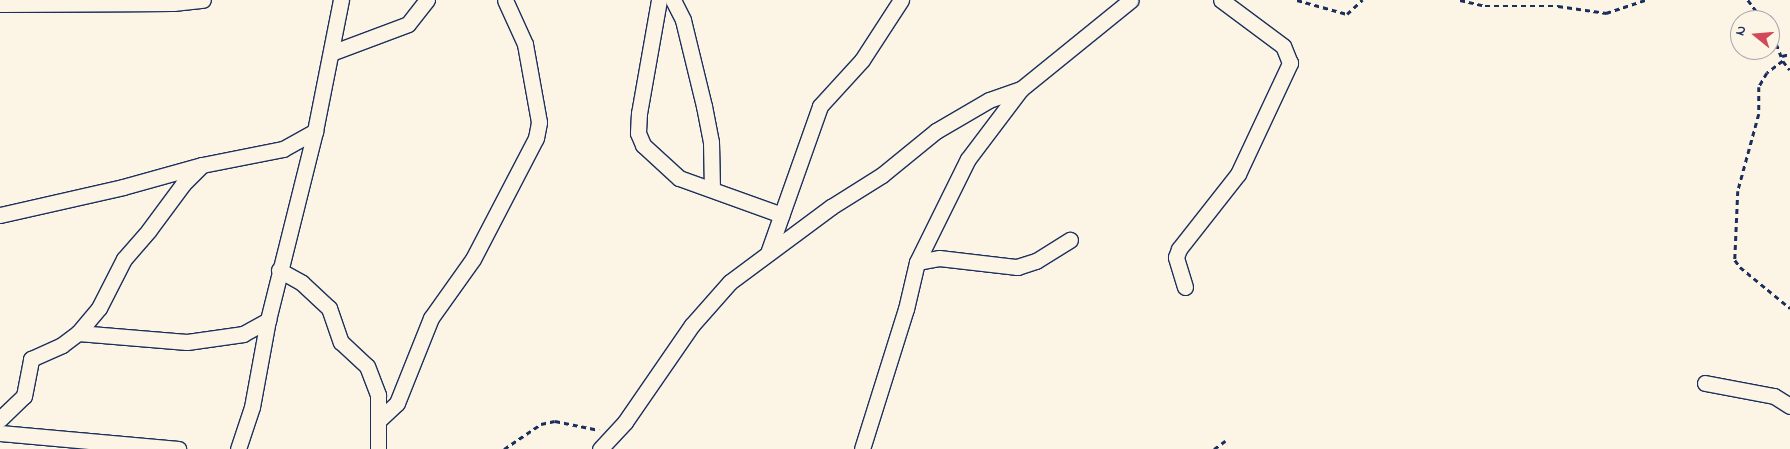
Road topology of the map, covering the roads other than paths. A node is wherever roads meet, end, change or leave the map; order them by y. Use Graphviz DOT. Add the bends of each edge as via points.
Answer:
graph roads {
  1 [pos="203,0"];
  2 [pos="341,0"];
  3 [pos="427,0"];
  4 [pos="505,0"];
  5 [pos="659,0"];
  6 [pos="673,0"];
  7 [pos="901,0"];
  8 [pos="1130,0"];
  9 [pos="1221,0"];
  10 [pos="0,4"];
  11 [pos="332,53"];
  12 [pos="1021,89"];
  13 [pos="315,131"];
  14 [pos="202,165"];
  15 [pos="712,189"];
  16 [pos="0,214"];
  17 [pos="782,215"];
  18 [pos="1070,240"];
  19 [pos="768,253"];
  20 [pos="917,262"];
  21 [pos="279,270"];
  22 [pos="1185,287"];
  23 [pos="268,320"];
  24 [pos="78,333"];
  25 [pos="1705,383"];
  26 [pos="1790,406"];
  27 [pos="0,419"];
  28 [pos="380,419"];
  29 [pos="7,434"];
  30 [pos="22,449"];
  31 [pos="178,449"];
  32 [pos="238,449"];
  33 [pos="378,449"];
  34 [pos="600,449"];
  35 [pos="862,449"];
  1 -- 10 [label="street"];
  2 -- 11 [label="street"];
  3 -- 11 [label="street" via="408,24"];
  4 -- 28 [label="street" via="524,44 539,122 536,138 473,258 431,318 397,403"];
  5 -- 15 [label="street" via="638,133 643,145 679,178"];
  6 -- 15 [label="street" via="683,20 704,106 711,142"];
  7 -- 17 [label="street" via="862,60 820,106"];
  8 -- 12 [label="street"];
  9 -- 22 [label="street" via="1283,46 1290,63 1238,174 1179,249 1176,257"];
  11 -- 13 [label="street"];
  12 -- 19 [label="street" via="989,100 936,131 882,175"];
  12 -- 20 [label="street" via="968,159"];
  13 -- 14 [label="street" via="283,149"];
  13 -- 21 [label="street"];
  14 -- 16 [label="street" via="132,185"];
  14 -- 24 [label="street" via="124,259 99,308"];
  15 -- 17 [label="street"];
  17 -- 19 [label="street"];
  18 -- 20 [label="street" via="1036,261 1017,267 939,258"];
  19 -- 34 [label="street" via="730,282 692,325"];
  20 -- 35 [label="street" via="906,309"];
  21 -- 23 [label="street"];
  21 -- 28 [label="street" via="302,283 329,308 341,342 367,366 374,379"];
  23 -- 24 [label="street" via="243,334 188,342"];
  23 -- 32 [label="street" via="252,407"];
  24 -- 27 [label="street" via="62,345 31,359 24,396"];
  25 -- 26 [label="street" via="1774,396"];
  28 -- 33 [label="street"];
  29 -- 30 [label="street"];
  29 -- 31 [label="street"];
}
